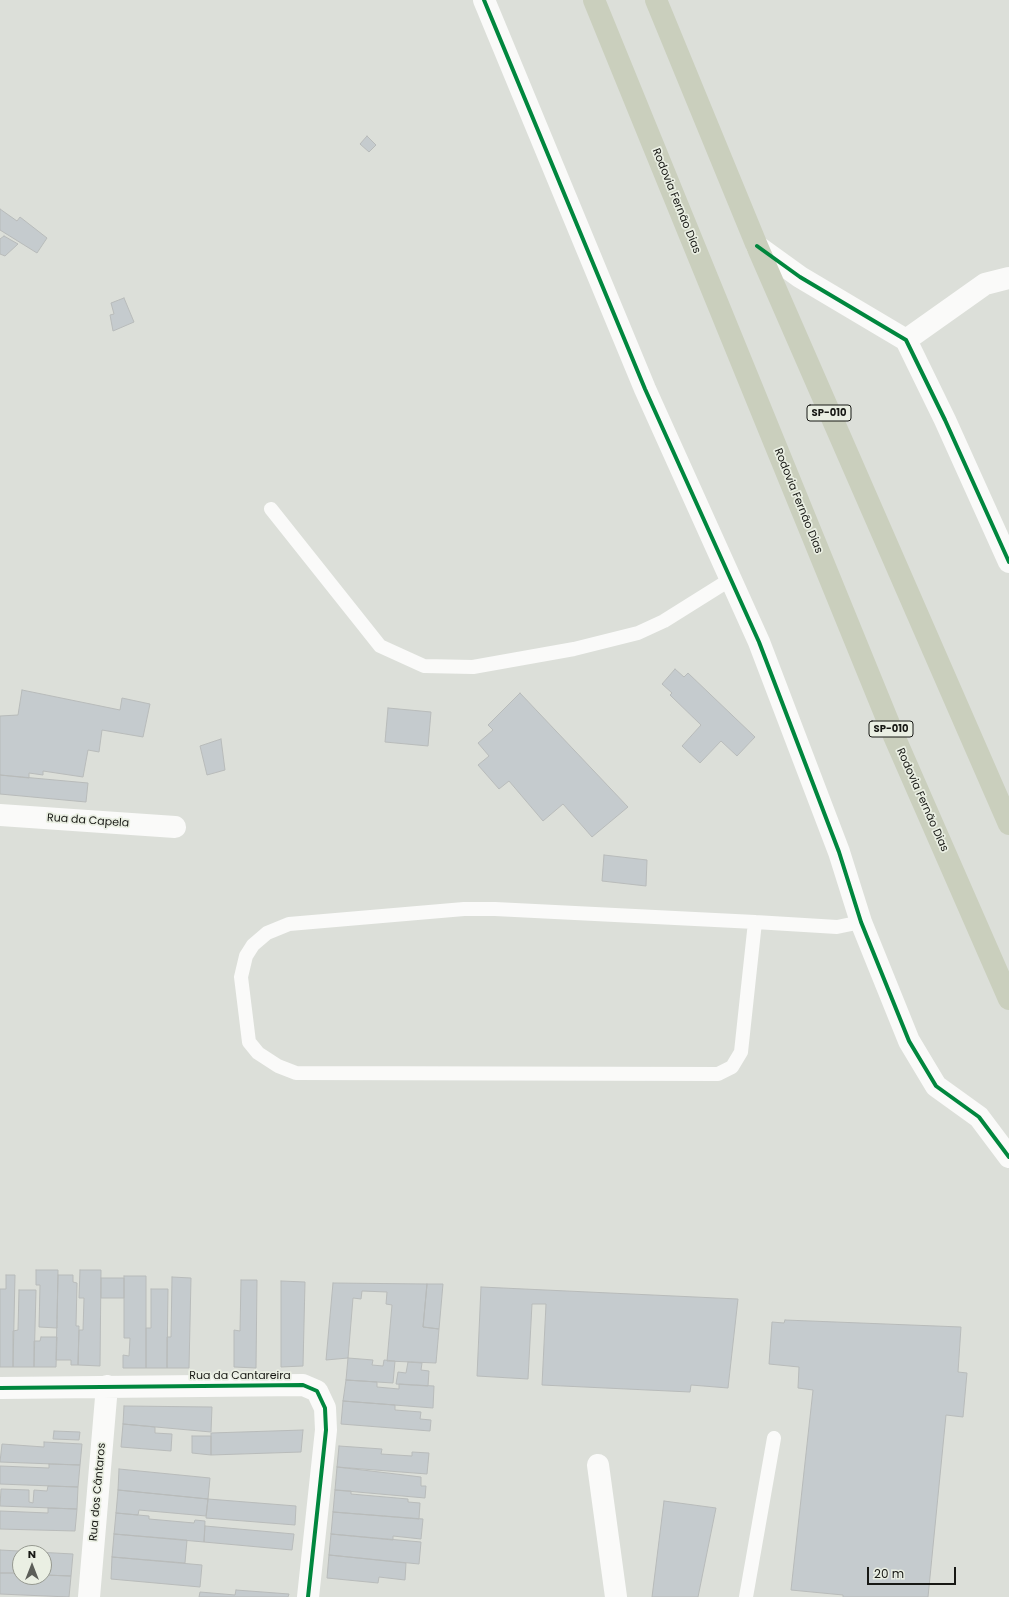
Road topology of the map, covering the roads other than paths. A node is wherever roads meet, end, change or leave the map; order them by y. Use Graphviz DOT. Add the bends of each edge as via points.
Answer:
graph roads {
  1 [pos="484,0"];
  2 [pos="594,0"];
  3 [pos="656,0"];
  4 [pos="756,246"];
  5 [pos="1009,278"];
  6 [pos="906,340"];
  7 [pos="271,509"];
  8 [pos="1009,562"];
  9 [pos="731,579"];
  10 [pos="0,815"];
  11 [pos="1009,824"];
  12 [pos="175,827"];
  13 [pos="755,922"];
  14 [pos="861,922"];
  15 [pos="1009,999"];
  16 [pos="1009,1157"];
  17 [pos="107,1386"];
  18 [pos="0,1388"];
  19 [pos="774,1438"];
  20 [pos="598,1465"];
  21 [pos="89,1597"];
  22 [pos="308,1597"];
  23 [pos="616,1597"];
  24 [pos="746,1597"];
  1 -- 9 [label="street" via="645,389"];
  2 -- 15 [label="highway, Rodovia Fernão Dias / SP-010" via="894,736"];
  3 -- 4 [label="highway, SP-010"];
  4 -- 6 [label="street" via="800,277"];
  4 -- 11 [label="highway, SP-010"];
  5 -- 6 [label="street" via="985,284"];
  6 -- 8 [label="street"];
  7 -- 9 [label="lane" via="380,646 424,666 473,667 574,649 638,633 664,621"];
  9 -- 14 [label="street" via="759,642 839,852"];
  10 -- 12 [label="street, Rua da Capela"];
  13 -- 13 [label="lane" via="741,1052 732,1067 718,1074 296,1073 278,1066 258,1053 249,1042 241,977 246,956 253,945 267,933 289,924 464,909"];
  13 -- 14 [label="lane" via="837,927"];
  14 -- 16 [label="street" via="908,1041 936,1086 979,1117"];
  17 -- 18 [label="street, Rua da Cantareira"];
  17 -- 21 [label="street, Rua dos Cântaros"];
  17 -- 22 [label="street, Rua da Cantareira" via="303,1385 317,1391 325,1408 326,1430"];
  19 -- 24 [label="lane"];
  20 -- 23 [label="street"];
}
